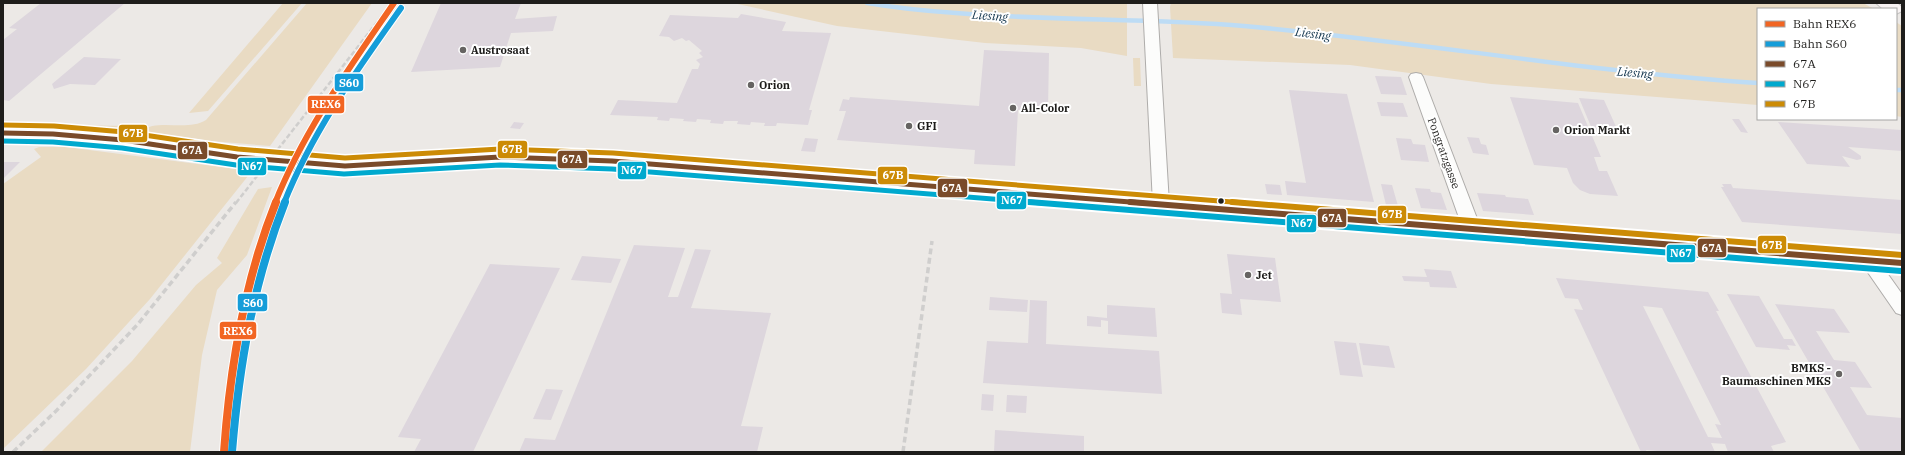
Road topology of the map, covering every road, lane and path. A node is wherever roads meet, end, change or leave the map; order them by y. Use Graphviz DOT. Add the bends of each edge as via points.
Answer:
graph roads {
  1 [pos="1885,3"];
  2 [pos="1150,4"];
  3 [pos="1894,8"];
  4 [pos="1416,77"];
  5 [pos="3,133"];
  6 [pos="1161,204"];
  7 [pos="1472,229"];
  8 [pos="1870,261"];
  9 [pos="1902,263"];
  10 [pos="1902,308"];
  1 -- 3 [label="main road"];
  2 -- 6 [label="street"];
  4 -- 7 [label="street, Pongratzgasse"];
  5 -- 6 [label="main road" via="123,140 237,157 345,166 500,157 605,161"];
  6 -- 7 [label="main road"];
  7 -- 8 [label="main road"];
  8 -- 9 [label="main road"];
  8 -- 10 [label="street"];
}
